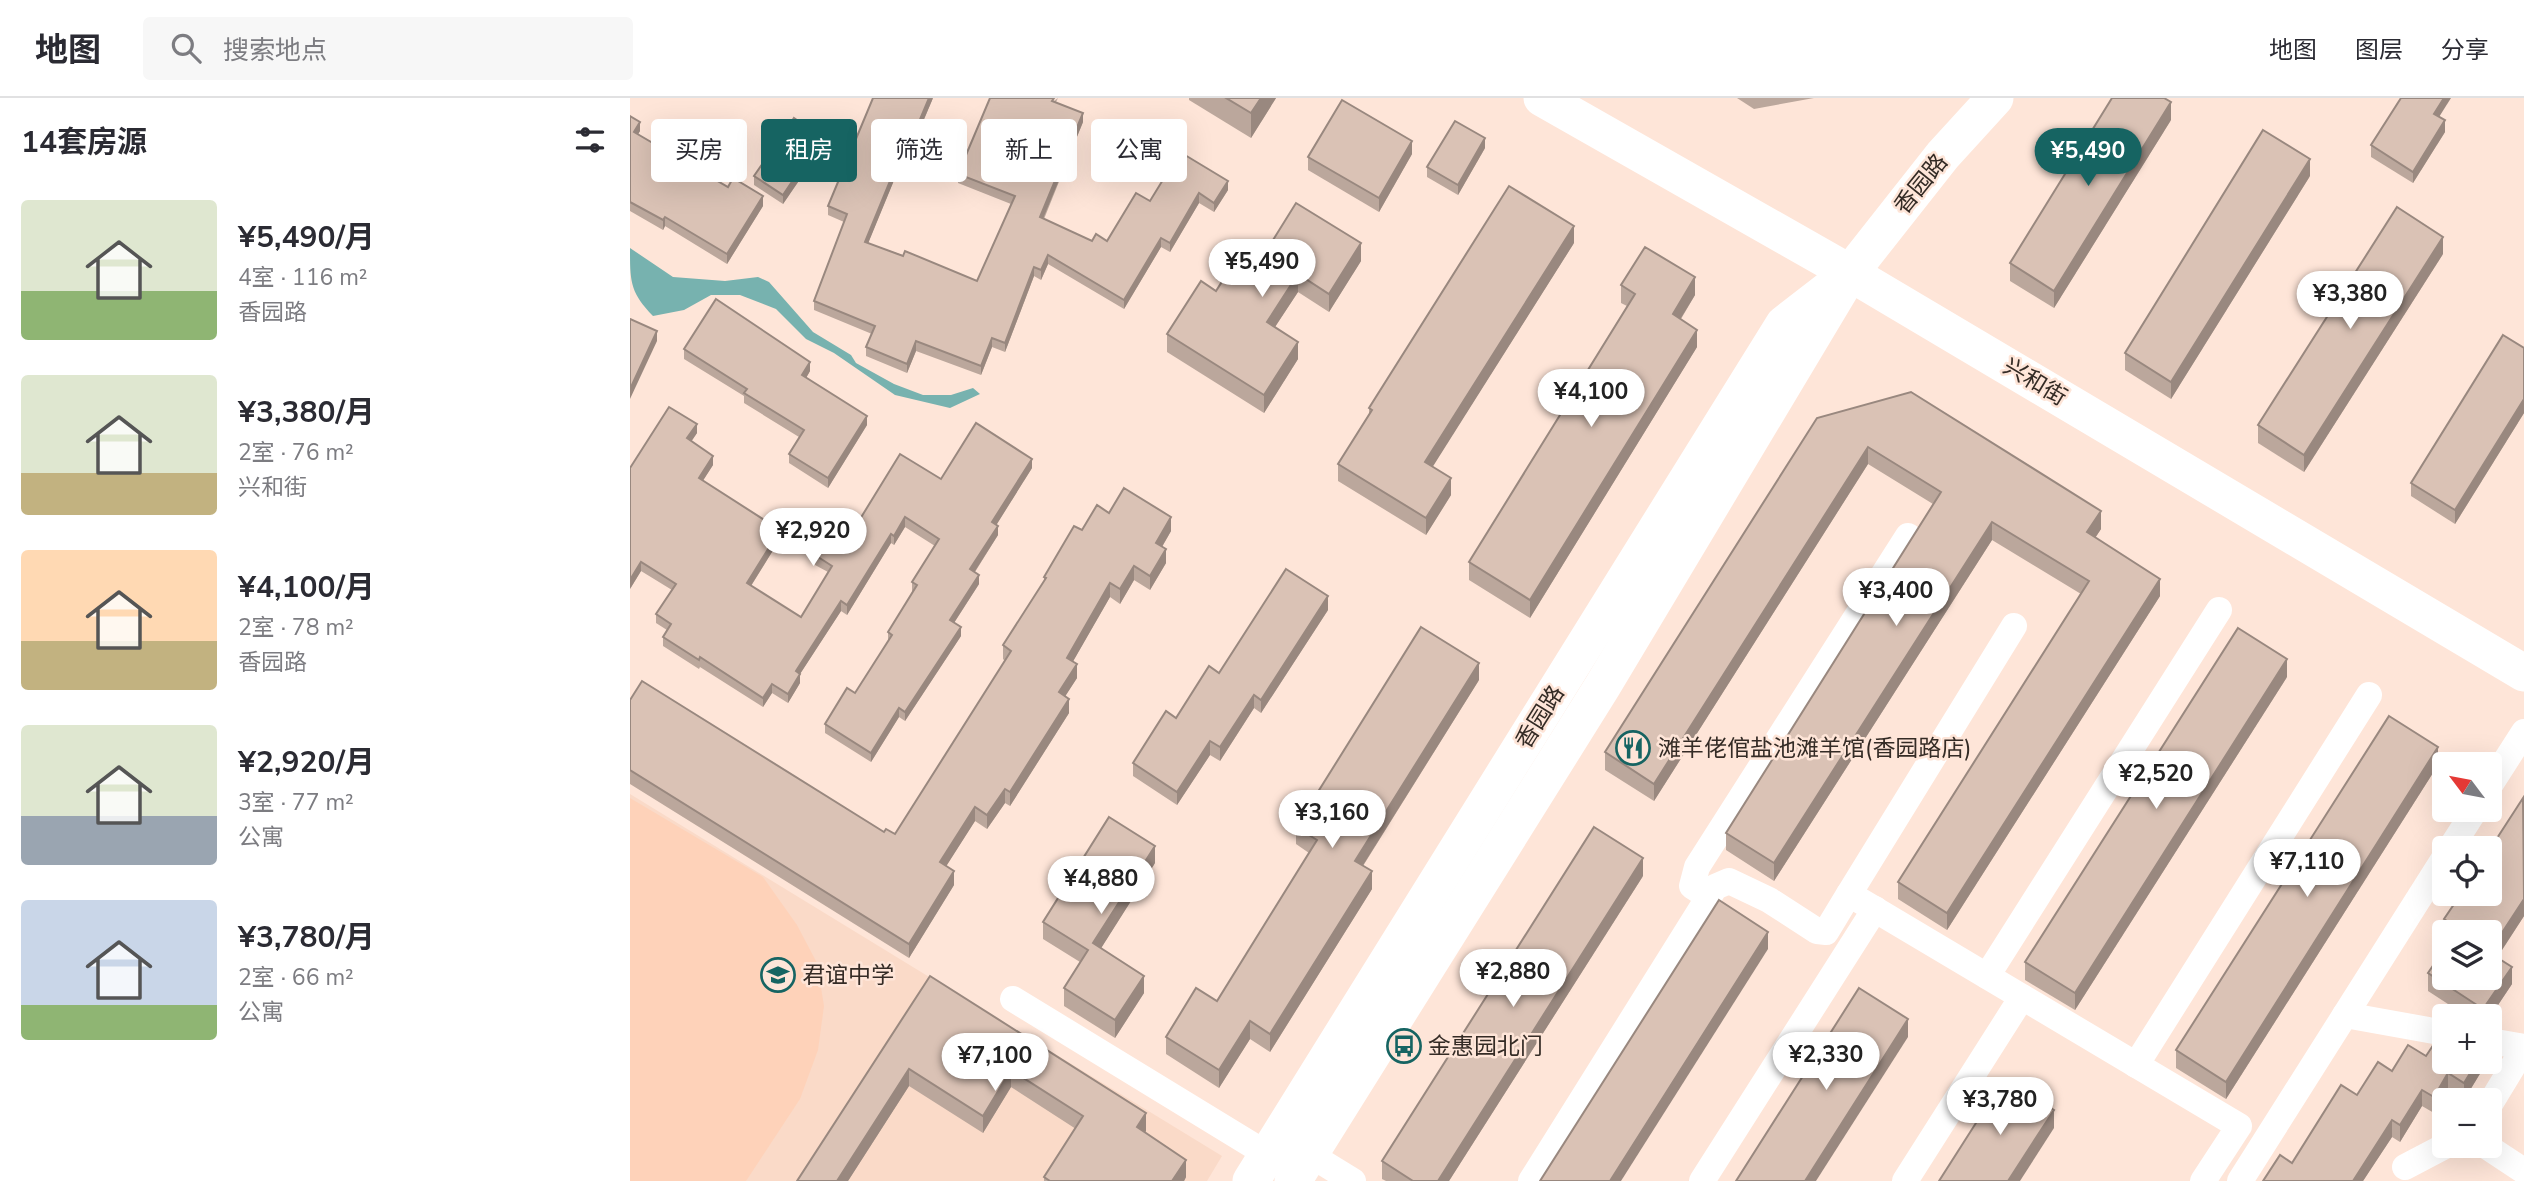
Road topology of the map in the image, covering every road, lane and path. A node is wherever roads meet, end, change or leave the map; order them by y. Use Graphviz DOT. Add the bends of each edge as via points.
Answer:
graph roads {
  1 [pos="1542,98"];
  2 [pos="1995,98"];
  3 [pos="1850,273"];
  4 [pos="1908,536"];
  5 [pos="2219,610"];
  6 [pos="2014,626"];
  7 [pos="2524,673"];
  8 [pos="2369,695"];
  9 [pos="2524,732"];
  10 [pos="2502,766"];
  11 [pos="2432,878"];
  12 [pos="1849,894"];
  13 [pos="1709,897"];
  14 [pos="1875,909"];
  15 [pos="1987,976"];
  16 [pos="2022,997"];
  17 [pos="1013,999"];
  18 [pos="2345,1015"];
  19 [pos="2432,1031"];
  20 [pos="2502,1043"];
  21 [pos="2524,1048"];
  22 [pos="2136,1065"];
  23 [pos="2500,1088"];
  24 [pos="2432,1153"];
  25 [pos="2502,1157"];
  26 [pos="2404,1167"];
  27 [pos="1284,1169"];
  28 [pos="2524,1171"];
  29 [pos="1353,1181"];
  30 [pos="1531,1181"];
  31 [pos="1702,1181"];
  32 [pos="1905,1181"];
  33 [pos="2203,1181"];
  34 [pos="2239,1181"];
  1 -- 3 [label="street, 兴和街"];
  2 -- 3 [label="street, 香园路" via="1943,155"];
  3 -- 7 [label="street, 兴和街"];
  3 -- 27 [label="street, 香园路" via="1784,324"];
  4 -- 13 [label="street" via="1697,867 1692,886"];
  5 -- 15 [label="street"];
  6 -- 12 [label="street"];
  8 -- 22 [label="street"];
  9 -- 10 [label="street"];
  11 -- 18 [label="street"];
  12 -- 13 [label="street" via="1826,932 1729,881 1715,887"];
  12 -- 14 [label="street"];
  13 -- 30 [label="street"];
  14 -- 15 [label="street"];
  14 -- 31 [label="street"];
  15 -- 16 [label="street"];
  16 -- 22 [label="street"];
  16 -- 32 [label="street"];
  17 -- 27 [label="street"];
  18 -- 19 [label="street"];
  18 -- 34 [label="street"];
  20 -- 21 [label="street"];
  21 -- 23 [label="street"];
  22 -- 33 [label="street" via="2239,1126"];
  24 -- 26 [label="street"];
  25 -- 28 [label="street"];
  27 -- 29 [label="street"];
}
